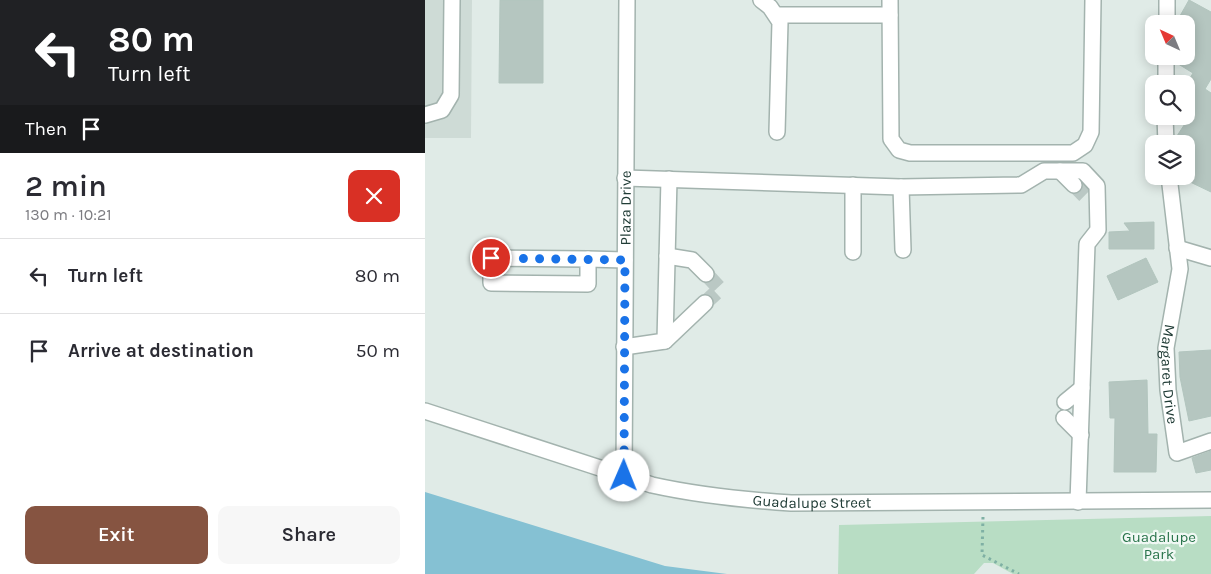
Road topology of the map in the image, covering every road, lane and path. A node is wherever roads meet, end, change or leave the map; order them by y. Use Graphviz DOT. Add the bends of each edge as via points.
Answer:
graph roads {
  1 [pos="452,0"];
  2 [pos="627,0"];
  3 [pos="761,0"];
  4 [pos="1093,0"];
  5 [pos="1167,0"];
  6 [pos="890,8"];
  7 [pos="776,15"];
  8 [pos="1167,15"];
  9 [pos="425,114"];
  10 [pos="777,132"];
  11 [pos="1060,171"];
  12 [pos="625,178"];
  13 [pos="669,179"];
  14 [pos="853,185"];
  15 [pos="1074,185"];
  16 [pos="1170,185"];
  17 [pos="901,187"];
  18 [pos="1086,197"];
  19 [pos="1097,208"];
  20 [pos="1177,248"];
  21 [pos="903,250"];
  22 [pos="853,252"];
  23 [pos="667,256"];
  24 [pos="1211,258"];
  25 [pos="588,259"];
  26 [pos="625,260"];
  27 [pos="706,274"];
  28 [pos="705,303"];
  29 [pos="665,341"];
  30 [pos="624,347"];
  31 [pos="1082,388"];
  32 [pos="1065,402"];
  33 [pos="425,411"];
  34 [pos="1064,418"];
  35 [pos="1081,435"];
  36 [pos="1211,441"];
  37 [pos="624,476"];
  38 [pos="1211,500"];
  39 [pos="984,502"];
  40 [pos="1078,502"];
  41 [pos="1019,574"];
  1 -- 9 [label="street" via="451,95 442,110"];
  2 -- 12 [label="street, Plaza Drive"];
  3 -- 7 [label="street"];
  4 -- 6 [label="street" via="1091,132 1085,145 1073,153 910,153 899,150 891,139"];
  5 -- 8 [label="street"];
  6 -- 7 [label="street"];
  7 -- 10 [label="street" via="780,22"];
  11 -- 15 [label="street"];
  11 -- 17 [label="street" via="1044,171 1021,185"];
  11 -- 19 [label="street" via="1083,171 1097,186"];
  12 -- 13 [label="street"];
  12 -- 26 [label="street, Plaza Drive"];
  13 -- 14 [label="street"];
  13 -- 23 [label="street"];
  14 -- 17 [label="street"];
  14 -- 22 [label="street"];
  16 -- 20 [label="street, Margaret Drive"];
  17 -- 21 [label="street"];
  18 -- 19 [label="street"];
  19 -- 31 [label="street" via="1098,230 1087,244"];
  20 -- 24 [label="street"];
  20 -- 36 [label="street, Margaret Drive" via="1180,268 1166,348 1177,453"];
  23 -- 27 [label="street" via="692,260"];
  23 -- 29 [label="street"];
  25 -- 25 [label="street" via="588,284 491,283 491,258"];
  25 -- 26 [label="street"];
  26 -- 30 [label="street, Plaza Drive"];
  28 -- 29 [label="street"];
  29 -- 30 [label="street"];
  30 -- 37 [label="street, Plaza Drive"];
  31 -- 32 [label="street"];
  31 -- 35 [label="street"];
  33 -- 37 [label="street, Guadalupe Street"];
  34 -- 35 [label="street"];
  35 -- 40 [label="street"];
  37 -- 39 [label="street, Guadalupe Street" via="674,490 791,503"];
  38 -- 40 [label="street, Guadalupe Street"];
  39 -- 40 [label="street, Guadalupe Street"];
  39 -- 41 [label="path" via="982,555"];
}
